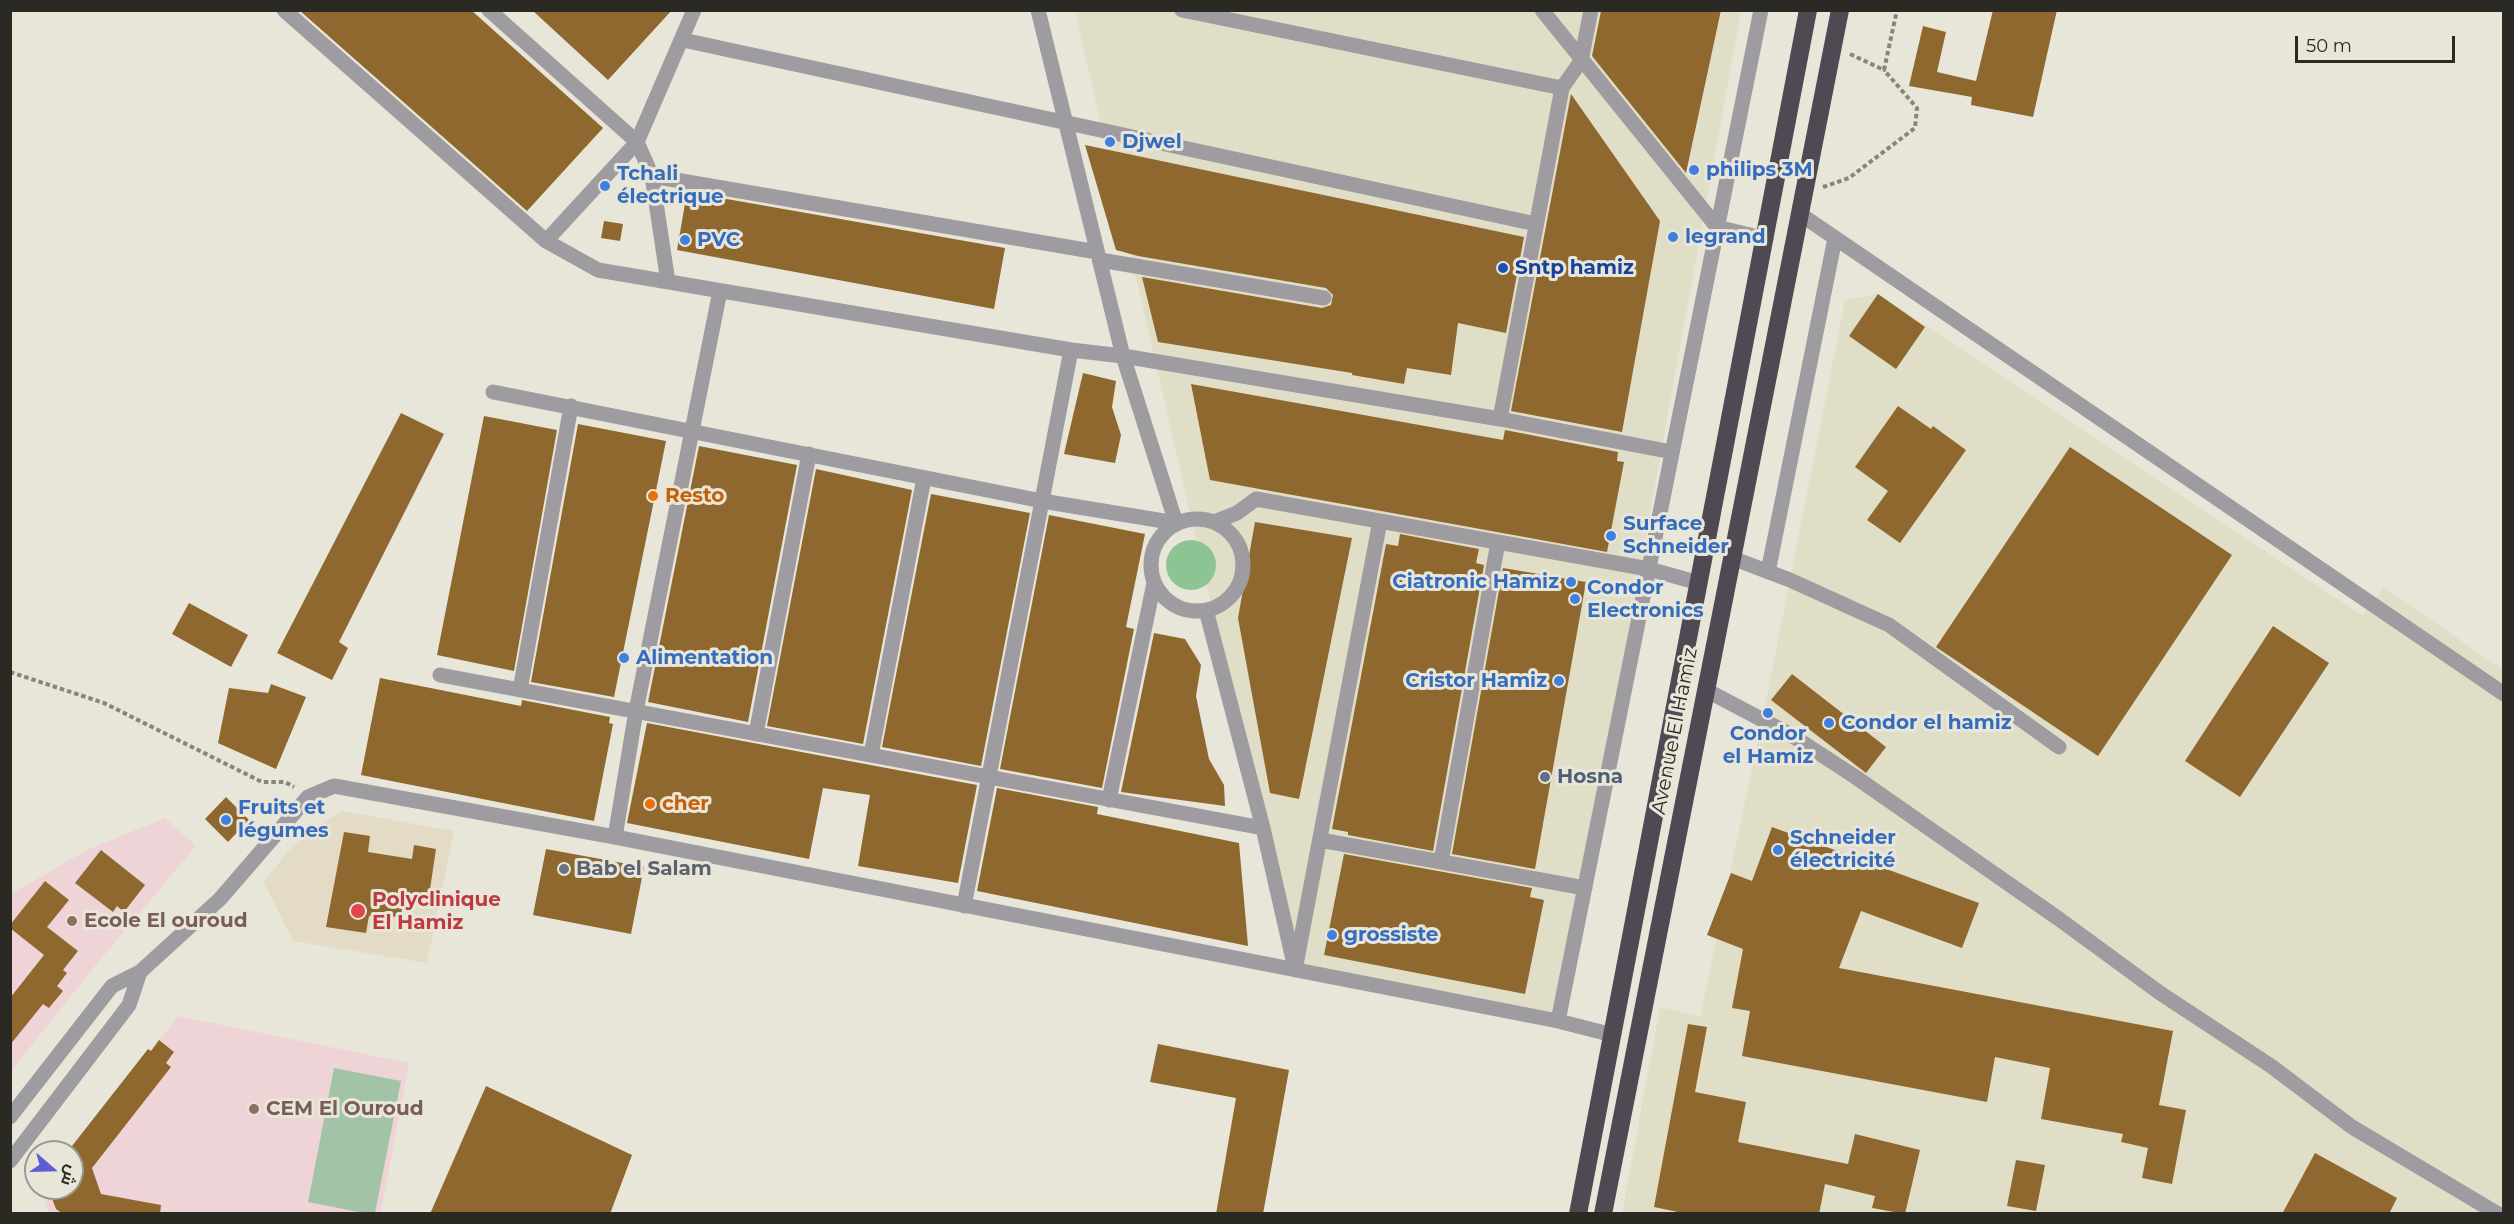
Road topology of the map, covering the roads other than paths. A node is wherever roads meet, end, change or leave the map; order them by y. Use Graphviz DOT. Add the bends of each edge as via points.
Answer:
graph roads {
  1 [pos="284,10"];
  2 [pos="489,10"];
  3 [pos="694,10"];
  4 [pos="1038,10"];
  5 [pos="1182,10"];
  6 [pos="1542,10"];
  7 [pos="1591,10"];
  8 [pos="1761,10"];
  9 [pos="1808,10"];
  10 [pos="1840,10"];
  11 [pos="683,40"];
  12 [pos="1581,61"];
  13 [pos="1562,88"];
  14 [pos="1065,122"];
  15 [pos="637,142"];
  16 [pos="652,176"];
  17 [pos="1800,214"];
  18 [pos="1536,224"];
  19 [pos="1717,227"];
  20 [pos="1766,238"];
  21 [pos="1835,238"];
  22 [pos="546,241"];
  23 [pos="1098,256"];
  24 [pos="668,282"];
  25 [pos="720,291"];
  26 [pos="1324,298"];
  27 [pos="1071,350"];
  28 [pos="1123,356"];
  29 [pos="493,392"];
  30 [pos="571,406"];
  31 [pos="1500,419"];
  32 [pos="693,431"];
  33 [pos="1672,452"];
  34 [pos="809,454"];
  35 [pos="924,478"];
  36 [pos="1042,501"];
  37 [pos="1380,521"];
  38 [pos="1214,522"];
  39 [pos="1176,524"];
  40 [pos="1497,542"];
  41 [pos="1732,558"];
  42 [pos="1649,569"];
  43 [pos="1768,572"];
  44 [pos="1154,583"];
  45 [pos="1699,583"];
  46 [pos="1206,610"];
  47 [pos="440,675"];
  48 [pos="520,690"];
  49 [pos="1706,690"];
  50 [pos="2504,694"];
  51 [pos="636,711"];
  52 [pos="756,734"];
  53 [pos="2059,747"];
  54 [pos="871,755"];
  55 [pos="988,777"];
  56 [pos="1109,800"];
  57 [pos="1263,828"];
  58 [pos="615,837"];
  59 [pos="1320,840"];
  60 [pos="1441,862"];
  61 [pos="1585,888"];
  62 [pos="964,906"];
  63 [pos="1295,970"];
  64 [pos="140,972"];
  65 [pos="1558,1021"];
  66 [pos="1613,1035"];
  67 [pos="10,1117"];
  68 [pos="10,1161"];
  69 [pos="1578,1214"];
  70 [pos="1603,1214"];
  71 [pos="2498,1214"];
  1 -- 22 [label="street"];
  2 -- 15 [label="street"];
  3 -- 11 [label="street"];
  4 -- 14 [label="street"];
  5 -- 13 [label="street"];
  6 -- 12 [label="street"];
  7 -- 12 [label="street"];
  8 -- 19 [label="street"];
  9 -- 20 [label="highway"];
  10 -- 17 [label="highway, Avenue El Hamiz"];
  11 -- 14 [label="street"];
  11 -- 15 [label="street"];
  12 -- 13 [label="street"];
  12 -- 19 [label="street"];
  13 -- 18 [label="street"];
  14 -- 18 [label="street"];
  14 -- 23 [label="street"];
  15 -- 16 [label="street"];
  15 -- 22 [label="street"];
  16 -- 23 [label="street"];
  16 -- 24 [label="street"];
  17 -- 21 [label="street"];
  17 -- 41 [label="highway, Avenue El Hamiz"];
  18 -- 31 [label="street"];
  19 -- 20 [label="street"];
  19 -- 33 [label="street"];
  20 -- 45 [label="highway"];
  21 -- 43 [label="street"];
  21 -- 50 [label="street"];
  22 -- 24 [label="street" via="598,270"];
  23 -- 26 [label="street"];
  23 -- 28 [label="street"];
  24 -- 25 [label="street"];
  25 -- 27 [label="street"];
  25 -- 32 [label="street"];
  27 -- 28 [label="street"];
  27 -- 36 [label="street"];
  28 -- 31 [label="street"];
  28 -- 39 [label="street"];
  29 -- 30 [label="street"];
  30 -- 32 [label="street"];
  30 -- 48 [label="street"];
  31 -- 33 [label="street"];
  32 -- 34 [label="street"];
  32 -- 51 [label="street"];
  33 -- 42 [label="street"];
  34 -- 35 [label="street"];
  34 -- 52 [label="street"];
  35 -- 36 [label="street"];
  35 -- 54 [label="street"];
  36 -- 39 [label="street"];
  36 -- 55 [label="street"];
  37 -- 38 [label="street" via="1256,498 1237,513"];
  37 -- 40 [label="street"];
  37 -- 59 [label="street"];
  38 -- 39 [label="street" via="1190,519"];
  38 -- 46 [label="street" via="1239,545 1243,561 1234,592 1222,604"];
  39 -- 44 [label="street" via="1163,533 1153,548 1150,565"];
  40 -- 42 [label="street"];
  40 -- 60 [label="street"];
  41 -- 43 [label="street"];
  41 -- 49 [label="highway, Avenue El Hamiz"];
  42 -- 45 [label="street"];
  42 -- 61 [label="street"];
  43 -- 53 [label="street" via="1889,625"];
  44 -- 46 [label="street" via="1165,598 1181,609"];
  44 -- 56 [label="street"];
  45 -- 66 [label="highway"];
  46 -- 57 [label="street"];
  47 -- 48 [label="street"];
  48 -- 51 [label="street"];
  49 -- 70 [label="highway, Avenue El Hamiz"];
  49 -- 71 [label="street" via="1791,735 1845,770 2160,993 2271,1066 2352,1127"];
  51 -- 52 [label="street"];
  51 -- 58 [label="street"];
  52 -- 54 [label="street"];
  54 -- 55 [label="street"];
  55 -- 56 [label="street"];
  55 -- 62 [label="street"];
  56 -- 57 [label="street"];
  57 -- 63 [label="street"];
  58 -- 62 [label="street"];
  58 -- 64 [label="street" via="334,786 308,796 220,900"];
  59 -- 60 [label="street"];
  59 -- 63 [label="street"];
  60 -- 61 [label="street"];
  61 -- 65 [label="street"];
  62 -- 63 [label="street"];
  63 -- 65 [label="street"];
  64 -- 67 [label="street" via="112,986"];
  64 -- 68 [label="street" via="129,1005"];
  65 -- 66 [label="street"];
  66 -- 69 [label="highway"];
}
